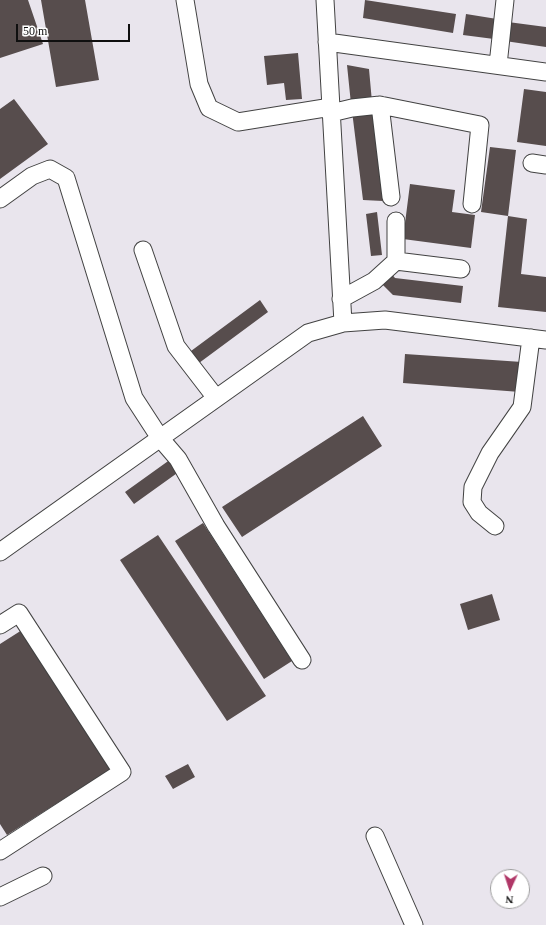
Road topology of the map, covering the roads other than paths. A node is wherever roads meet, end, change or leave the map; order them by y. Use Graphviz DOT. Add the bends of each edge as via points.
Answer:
graph roads {
  1 [pos="185,0"];
  2 [pos="325,0"];
  3 [pos="505,0"];
  4 [pos="328,42"];
  5 [pos="498,65"];
  6 [pos="546,72"];
  7 [pos="380,105"];
  8 [pos="331,110"];
  9 [pos="391,196"];
  10 [pos="0,199"];
  11 [pos="472,204"];
  12 [pos="396,221"];
  13 [pos="143,250"];
  14 [pos="396,261"];
  15 [pos="461,269"];
  16 [pos="341,299"];
  17 [pos="342,323"];
  18 [pos="538,339"];
  19 [pos="216,398"];
  20 [pos="160,438"];
  21 [pos="494,526"];
  22 [pos="0,552"];
  23 [pos="0,625"];
  24 [pos="302,660"];
  25 [pos="375,836"];
  26 [pos="0,851"];
  27 [pos="43,876"];
  28 [pos="0,897"];
  29 [pos="414,925"];
  1 -- 8 [label="street" via="199,84 209,108 238,122"];
  2 -- 4 [label="street"];
  3 -- 5 [label="street"];
  4 -- 5 [label="street"];
  4 -- 8 [label="street"];
  5 -- 6 [label="street"];
  7 -- 8 [label="street"];
  7 -- 9 [label="street"];
  7 -- 11 [label="street" via="480,125"];
  8 -- 16 [label="street"];
  10 -- 20 [label="street" via="32,176 50,169 66,178 134,398"];
  12 -- 14 [label="street"];
  13 -- 19 [label="street" via="176,346"];
  14 -- 15 [label="street"];
  14 -- 16 [label="street" via="374,281"];
  16 -- 17 [label="street"];
  17 -- 18 [label="street" via="385,320"];
  17 -- 19 [label="street" via="308,333"];
  18 -- 21 [label="street" via="522,407 490,453 473,487 472,502 479,513"];
  19 -- 20 [label="street"];
  20 -- 22 [label="street"];
  20 -- 24 [label="street" via="178,459 216,526"];
  23 -- 26 [label="street" via="19,613 122,772"];
  25 -- 29 [label="street"];
  27 -- 28 [label="street"];
}
